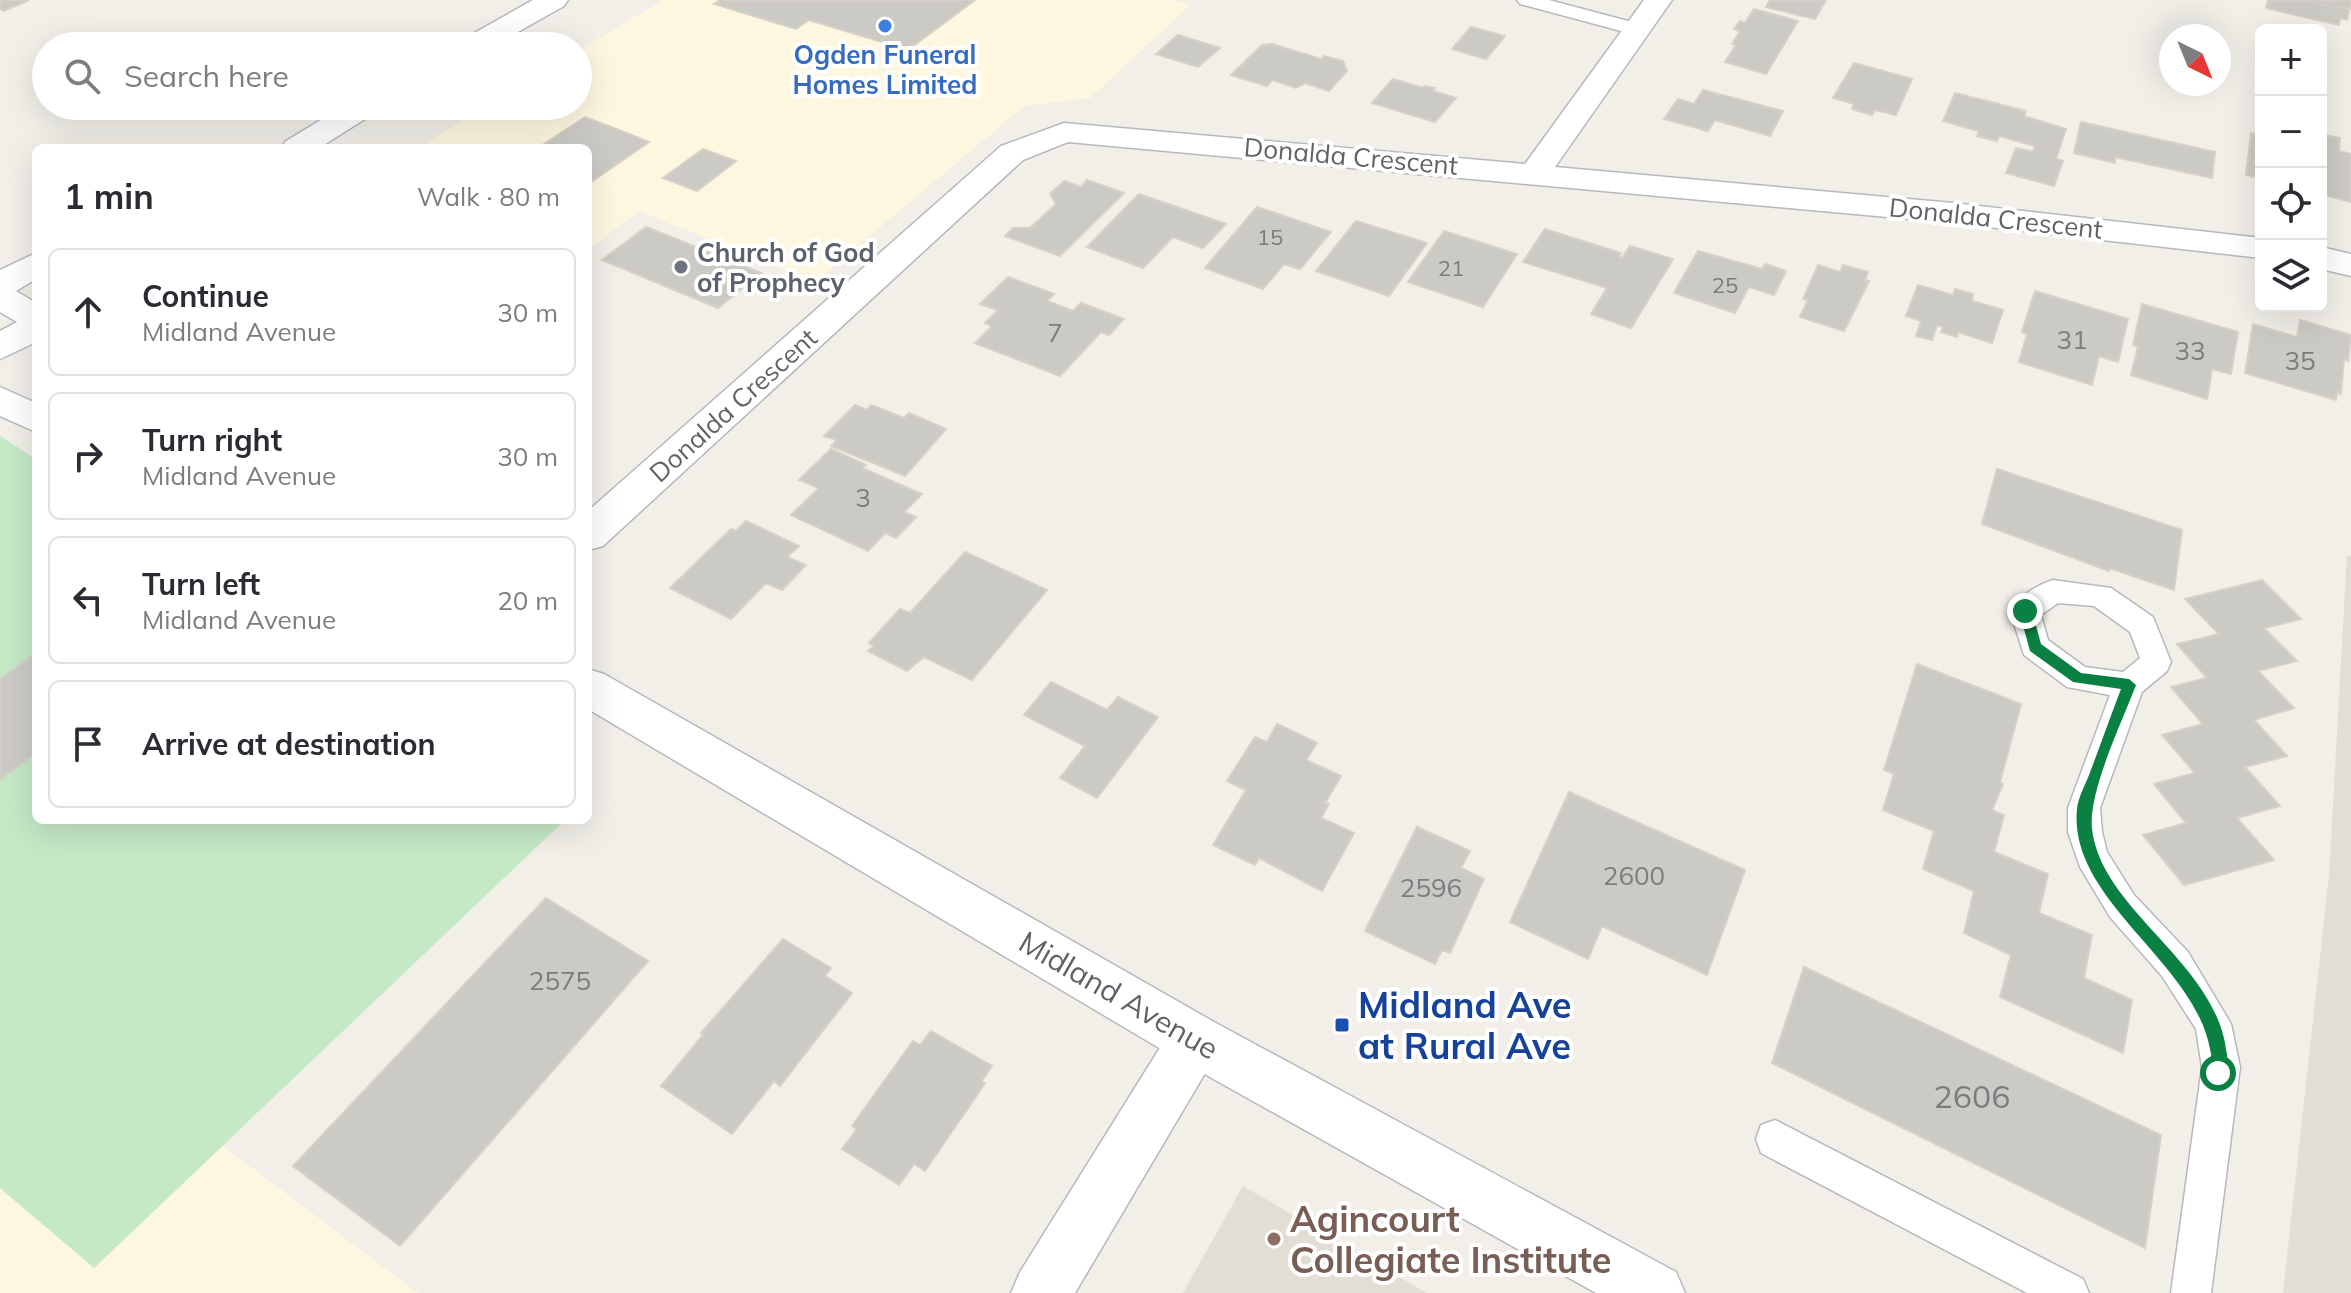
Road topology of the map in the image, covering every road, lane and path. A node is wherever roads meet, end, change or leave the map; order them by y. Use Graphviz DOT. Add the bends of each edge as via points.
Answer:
graph roads {
  1 [pos="554,0"];
  2 [pos="1527,0"];
  3 [pos="1658,0"];
  4 [pos="1636,29"];
  5 [pos="497,32"];
  6 [pos="342,120"];
  7 [pos="303,144"];
  8 [pos="1535,173"];
  9 [pos="2255,247"];
  10 [pos="2327,259"];
  11 [pos="2351,265"];
  12 [pos="32,266"];
  13 [pos="0,285"];
  14 [pos="0,297"];
  15 [pos="32,316"];
  16 [pos="32,329"];
  17 [pos="0,347"];
  18 [pos="0,400"];
  19 [pos="32,417"];
  20 [pos="592,531"];
  21 [pos="2129,685"];
  22 [pos="592,689"];
  23 [pos="1195,1040"];
  24 [pos="1775,1139"];
  25 [pos="1041,1293"];
  26 [pos="1655,1293"];
  27 [pos="2069,1293"];
  28 [pos="2191,1293"];
  1 -- 5 [label="street"];
  2 -- 4 [label="lane"];
  3 -- 4 [label="street"];
  4 -- 8 [label="street"];
  6 -- 7 [label="street"];
  8 -- 9 [label="street, Donalda Crescent"];
  8 -- 20 [label="street, Donalda Crescent" via="1089,132 1048,136 1012,153"];
  10 -- 11 [label="street"];
  12 -- 13 [label="street"];
  14 -- 15 [label="street"];
  16 -- 17 [label="street"];
  18 -- 19 [label="street"];
  21 -- 28 [label="lane" via="2084,808 2085,832 2092,857 2122,906 2175,964 2213,1024 2220,1092"];
  22 -- 23 [label="street, Midland Avenue"];
  23 -- 25 [label="street"];
  23 -- 26 [label="street, Midland Avenue"];
  24 -- 27 [label="lane"];
}
